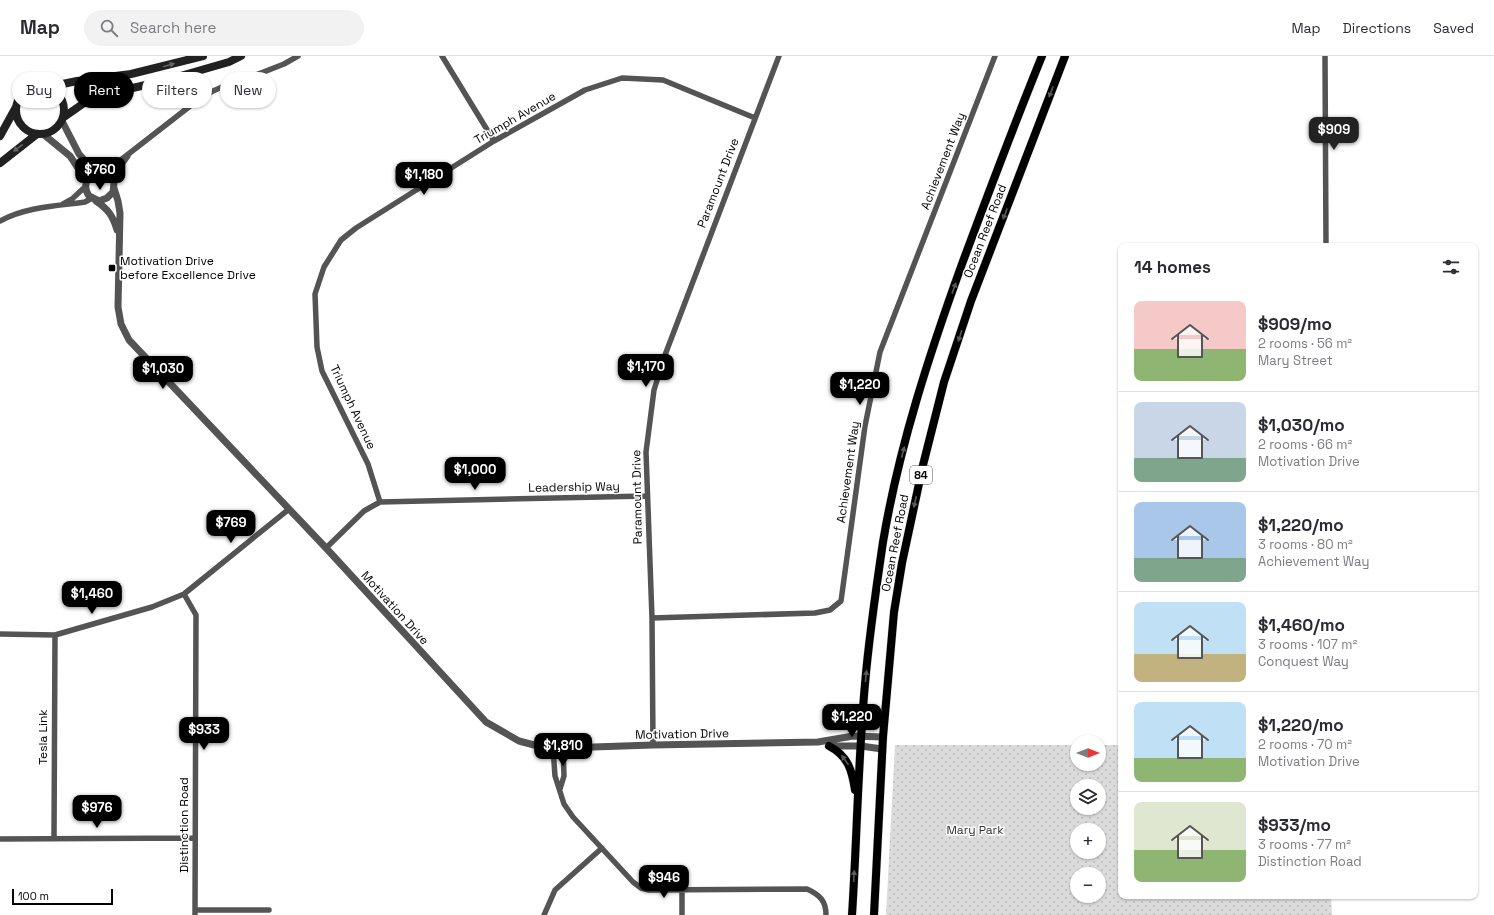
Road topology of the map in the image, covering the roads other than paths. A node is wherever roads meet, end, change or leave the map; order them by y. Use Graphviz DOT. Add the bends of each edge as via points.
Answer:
graph roads {
  1 [pos="203,56"];
  2 [pos="241,56"];
  3 [pos="298,56"];
  4 [pos="442,56"];
  5 [pos="780,56"];
  6 [pos="995,56"];
  7 [pos="1035,56"];
  8 [pos="1042,56"];
  9 [pos="1065,56"];
  10 [pos="1325,56"];
  11 [pos="66,83"];
  12 [pos="1027,92"];
  13 [pos="15,108"];
  14 [pos="16,108"];
  15 [pos="64,108"];
  16 [pos="755,118"];
  17 [pos="63,119"];
  18 [pos="40,134"];
  19 [pos="0,136"];
  20 [pos="494,141"];
  21 [pos="130,152"];
  22 [pos="0,163"];
  23 [pos="102,172"];
  24 [pos="86,184"];
  25 [pos="114,186"];
  26 [pos="94,199"];
  27 [pos="61,205"];
  28 [pos="0,221"];
  29 [pos="119,236"];
  30 [pos="1326,243"];
  31 [pos="647,496"];
  32 [pos="380,502"];
  33 [pos="289,509"];
  34 [pos="326,548"];
  35 [pos="184,594"];
  36 [pos="652,618"];
  37 [pos="0,634"];
  38 [pos="55,635"];
  39 [pos="862,736"];
  40 [pos="883,737"];
  41 [pos="818,742"];
  42 [pos="654,745"];
  43 [pos="829,746"];
  44 [pos="861,746"];
  45 [pos="553,748"];
  46 [pos="563,748"];
  47 [pos="882,749"];
  48 [pos="560,790"];
  49 [pos="858,806"];
  50 [pos="54,838"];
  51 [pos="195,838"];
  52 [pos="0,839"];
  53 [pos="602,848"];
  54 [pos="682,890"];
  55 [pos="269,910"];
  56 [pos="195,912"];
  57 [pos="544,915"];
  58 [pos="682,915"];
  59 [pos="826,915"];
  60 [pos="852,915"];
  61 [pos="874,915"];
  11 -- 1 [label="main road, one-way" via="131,74"];
  2 -- 17 [label="main road" via="229,62 102,95 88,101"];
  3 -- 21 [label="street" via="213,91 194,102"];
  4 -- 20 [label="street"];
  5 -- 16 [label="street, Paramount Drive"];
  6 -- 36 [label="street, Achievement Way" via="880,352 865,426 841,601 830,610 815,613"];
  7 -- 12 [label="main road"];
  8 -- 12 [label="main road, Ocean Reef Road / 84"];
  9 -- 40 [label="main road, Ocean Reef Road / 84, one-way" via="971,301 944,382 902,563 893,619"];
  10 -- 30 [label="street"];
  39 -- 12 [label="main road, Ocean Reef Road / 84, one-way" via="872,622 884,540 901,459 928,361"];
  13 -- 19 [label="main road"];
  14 -- 18 [label="main road" via="23,128"];
  15 -- 17 [label="main road"];
  16 -- 20 [label="street, Triumph Avenue" via="663,80 622,78 586,90"];
  16 -- 31 [label="street, Paramount Drive" via="654,390 646,452"];
  17 -- 18 [label="main road" via="51,132"];
  17 -- 23 [label="street" via="79,154 87,163"];
  18 -- 22 [label="main road, one-way"];
  18 -- 24 [label="street" via="70,156"];
  20 -- 32 [label="street, Triumph Avenue" via="362,224 341,240 324,267 315,294 317,347 322,370 368,464"];
  21 -- 23 [label="street"];
  21 -- 25 [label="street" via="121,166"];
  23 -- 24 [label="street" via="91,175"];
  23 -- 25 [label="street" via="108,175"];
  24 -- 26 [label="street" via="87,193"];
  24 -- 27 [label="street" via="72,199"];
  25 -- 26 [label="street" via="110,196 104,200"];
  25 -- 29 [label="street, Motivation Drive" via="119,207"];
  26 -- 27 [label="street"];
  26 -- 29 [label="street, Motivation Drive" via="107,208"];
  27 -- 28 [label="street" via="31,210"];
  29 -- 33 [label="street, Motivation Drive" via="118,306 121,324 129,340"];
  31 -- 32 [label="street, Leadership Way"];
  31 -- 36 [label="street, Paramount Drive"];
  32 -- 34 [label="street" via="364,512"];
  33 -- 34 [label="street, Motivation Drive"];
  33 -- 35 [label="street"];
  34 -- 45 [label="street, Motivation Drive" via="486,722 519,741"];
  35 -- 38 [label="street" via="152,607"];
  35 -- 51 [label="street, Distinction Road" via="196,615"];
  36 -- 42 [label="street, Paramount Drive"];
  37 -- 38 [label="street"];
  38 -- 50 [label="street, Tesla Link"];
  39 -- 40 [label="street, Motivation Drive"];
  39 -- 41 [label="street, Motivation Drive"];
  39 -- 44 [label="main road, Ocean Reef Road / 84"];
  40 -- 47 [label="main road, Ocean Reef Road / 84"];
  41 -- 42 [label="street, Motivation Drive"];
  41 -- 43 [label="street, Motivation Drive"];
  42 -- 46 [label="street, Motivation Drive"];
  43 -- 44 [label="street, Motivation Drive"];
  49 -- 43 [label="main road, one-way" via="849,764 839,751"];
  44 -- 47 [label="street, Motivation Drive"];
  44 -- 49 [label="main road, Ocean Reef Road / 84"];
  45 -- 46 [label="street, Motivation Drive"];
  45 -- 48 [label="street" via="555,776"];
  46 -- 48 [label="street" via="564,776"];
  47 -- 61 [label="main road, Ocean Reef Road / 84"];
  48 -- 53 [label="street" via="564,804 573,817"];
  60 -- 49 [label="main road, Ocean Reef Road / 84, one-way"];
  50 -- 51 [label="street"];
  50 -- 52 [label="street"];
  51 -- 56 [label="street, Distinction Road"];
  53 -- 54 [label="street" via="632,882 641,888"];
  53 -- 57 [label="street" via="555,890"];
  54 -- 58 [label="street"];
  54 -- 59 [label="street" via="807,890 816,893 824,901"];
  55 -- 56 [label="street"];
}
